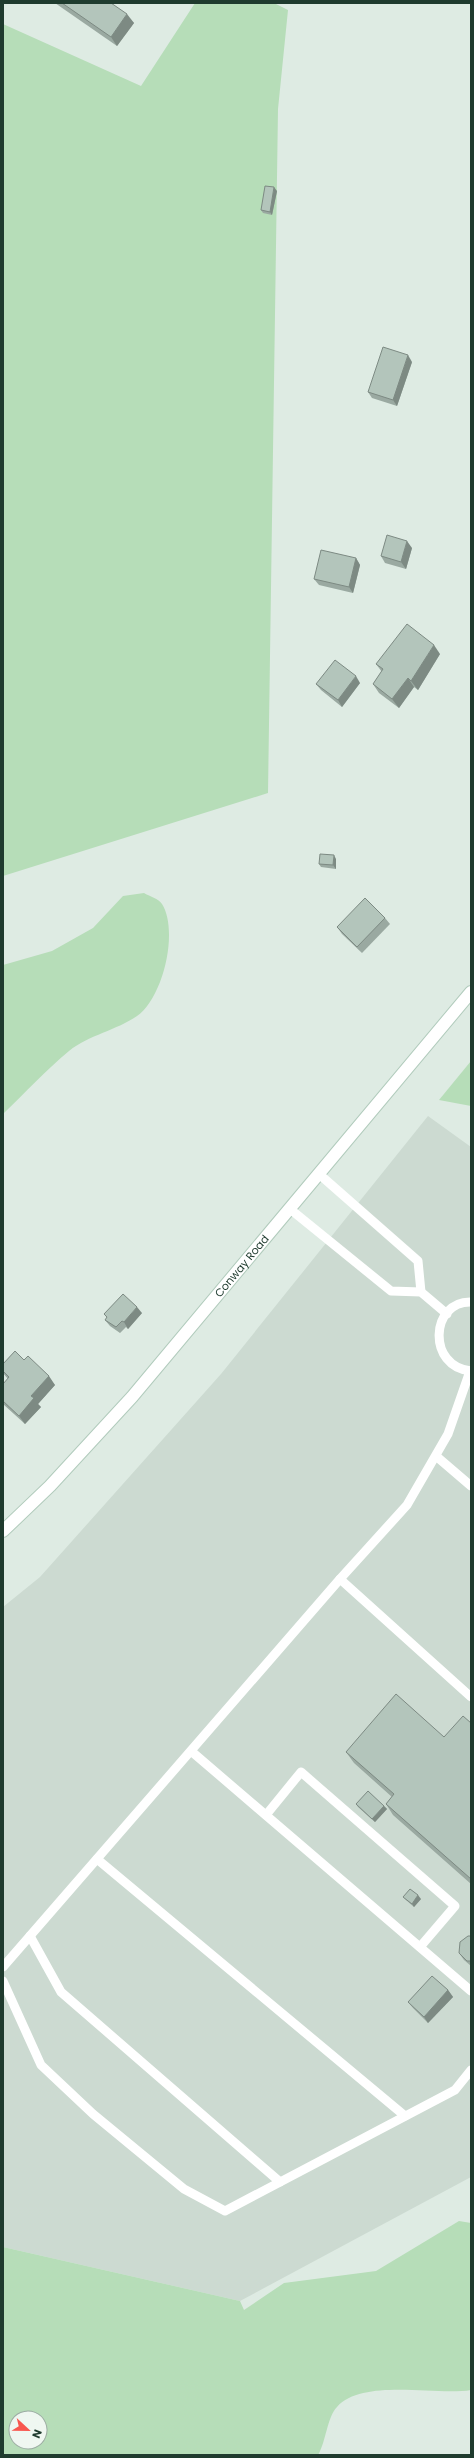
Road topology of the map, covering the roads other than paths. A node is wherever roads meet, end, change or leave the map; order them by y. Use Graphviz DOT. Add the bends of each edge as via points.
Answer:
graph roads {
  1 [pos="471,992"];
  2 [pos="319,1174"];
  3 [pos="290,1209"];
  4 [pos="421,1292"];
  5 [pos="471,1302"];
  6 [pos="446,1314"];
  7 [pos="470,1371"];
  8 [pos="436,1456"];
  9 [pos="471,1486"];
  10 [pos="3,1531"];
  11 [pos="340,1579"];
  12 [pos="471,1697"];
  13 [pos="191,1751"];
  14 [pos="266,1815"];
  15 [pos="97,1859"];
  16 [pos="30,1936"];
  17 [pos="420,1947"];
  18 [pos="3,1967"];
  19 [pos="3,1981"];
  20 [pos="471,1991"];
  21 [pos="471,2070"];
  22 [pos="405,2116"];
  23 [pos="280,2182"];
  1 -- 2 [label="street, Conway Road"];
  2 -- 3 [label="street, Conway Road"];
  2 -- 4 [label="lane" via="418,1261"];
  3 -- 4 [label="lane" via="391,1291"];
  3 -- 10 [label="street, Conway Road" via="132,1397 50,1486"];
  4 -- 6 [label="lane"];
  5 -- 6 [label="lane" via="456,1306"];
  6 -- 7 [label="lane" via="438,1334 443,1354 450,1363"];
  7 -- 8 [label="lane" via="448,1434"];
  8 -- 9 [label="lane"];
  8 -- 11 [label="lane" via="407,1505"];
  11 -- 12 [label="lane"];
  11 -- 13 [label="lane"];
  13 -- 14 [label="lane"];
  13 -- 15 [label="lane"];
  14 -- 17 [label="lane"];
  14 -- 17 [label="lane" via="301,1772 455,1906"];
  15 -- 16 [label="lane"];
  15 -- 22 [label="lane"];
  16 -- 18 [label="lane"];
  16 -- 23 [label="lane" via="61,1992"];
  17 -- 20 [label="lane"];
  19 -- 23 [label="lane" via="41,2065 94,2114 184,2189 225,2211"];
  21 -- 22 [label="lane" via="455,2090"];
  22 -- 23 [label="lane"];
}
